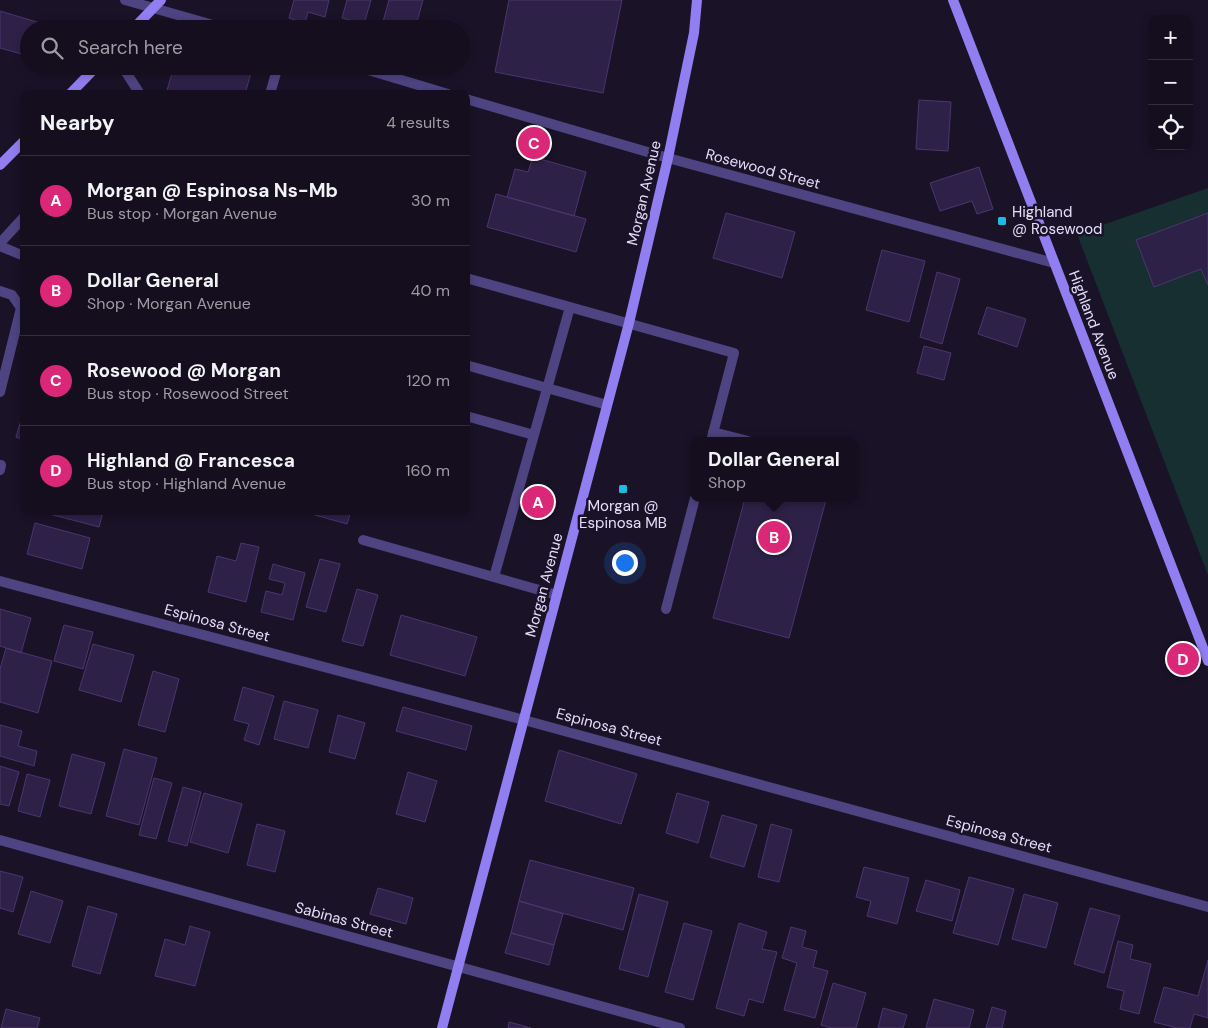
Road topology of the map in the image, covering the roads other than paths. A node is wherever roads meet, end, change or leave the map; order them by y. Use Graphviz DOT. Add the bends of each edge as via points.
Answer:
graph roads {
  1 [pos="125,0"];
  2 [pos="697,0"];
  3 [pos="953,0"];
  4 [pos="158,4"];
  5 [pos="142,20"];
  6 [pos="202,20"];
  7 [pos="88,75"];
  8 [pos="128,75"];
  9 [pos="275,75"];
  10 [pos="385,75"];
  11 [pos="74,90"];
  12 [pos="137,90"];
  13 [pos="271,90"];
  14 [pos="435,90"];
  15 [pos="470,100"];
  16 [pos="20,145"];
  17 [pos="668,158"];
  18 [pos="0,165"];
  19 [pos="20,221"];
  20 [pos="0,245"];
  21 [pos="20,254"];
  22 [pos="1054,263"];
  23 [pos="470,279"];
  24 [pos="0,291"];
  25 [pos="20,307"];
  26 [pos="570,307"];
  27 [pos="20,312"];
  28 [pos="629,323"];
  29 [pos="470,366"];
  30 [pos="547,388"];
  31 [pos="0,392"];
  32 [pos="607,405"];
  33 [pos="470,417"];
  34 [pos="534,435"];
  35 [pos="712,436"];
  36 [pos="694,502"];
  37 [pos="363,540"];
  38 [pos="494,577"];
  39 [pos="0,581"];
  40 [pos="557,595"];
  41 [pos="666,609"];
  42 [pos="1207,658"];
  43 [pos="524,720"];
  44 [pos="0,840"];
  45 [pos="1208,907"];
  46 [pos="458,967"];
  47 [pos="442,1028"];
  48 [pos="680,1028"];
  1 -- 4 [label="street"];
  2 -- 17 [label="main road, Morgan Avenue" via="694,33"];
  3 -- 22 [label="main road, Highland Avenue"];
  4 -- 5 [label="main road"];
  4 -- 6 [label="street"];
  7 -- 11 [label="main road"];
  8 -- 12 [label="street"];
  9 -- 13 [label="street"];
  10 -- 14 [label="street"];
  15 -- 17 [label="street, Rosewood Street"];
  16 -- 18 [label="main road"];
  17 -- 22 [label="street, Rosewood Street"];
  17 -- 28 [label="main road, Morgan Avenue"];
  19 -- 20 [label="street"];
  20 -- 21 [label="street"];
  22 -- 42 [label="main road, Highland Avenue"];
  23 -- 26 [label="street"];
  24 -- 25 [label="street" via="12,295"];
  26 -- 28 [label="street"];
  26 -- 30 [label="street"];
  27 -- 31 [label="street"];
  28 -- 32 [label="main road, Morgan Avenue"];
  28 -- 35 [label="street" via="734,353"];
  29 -- 30 [label="street"];
  30 -- 32 [label="street"];
  30 -- 34 [label="street"];
  32 -- 40 [label="main road, Morgan Avenue"];
  33 -- 34 [label="street"];
  34 -- 38 [label="street"];
  36 -- 41 [label="street"];
  37 -- 38 [label="street"];
  38 -- 40 [label="street"];
  39 -- 43 [label="street, Espinosa Street"];
  40 -- 43 [label="main road, Morgan Avenue"];
  43 -- 45 [label="street, Espinosa Street"];
  43 -- 46 [label="main road, Morgan Avenue"];
  44 -- 46 [label="street, Sabinas Street"];
  46 -- 47 [label="main road, Morgan Avenue"];
  46 -- 48 [label="street, Sabinas Street"];
}
